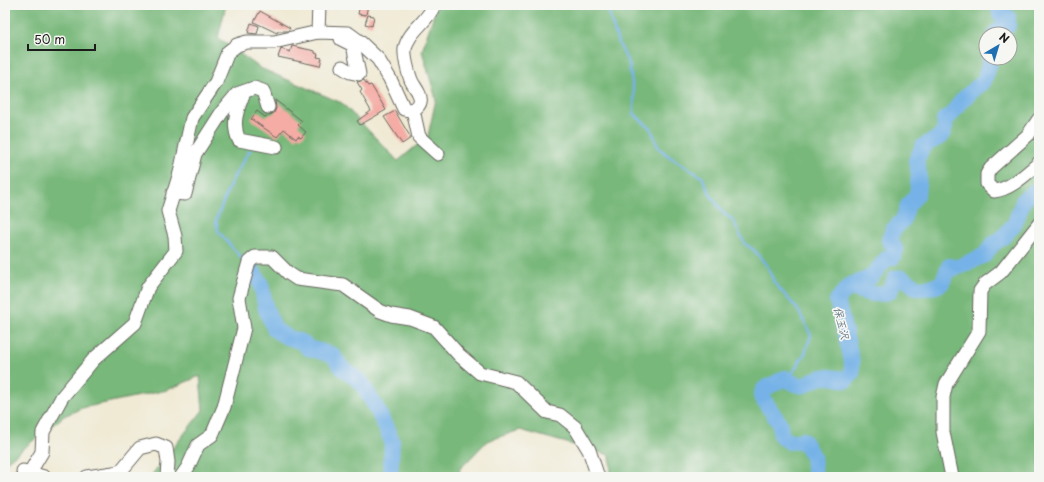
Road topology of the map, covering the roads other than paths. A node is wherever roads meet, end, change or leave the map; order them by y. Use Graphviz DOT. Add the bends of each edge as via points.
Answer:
graph roads {
  1 [pos="320,5"];
  2 [pos="434,5"];
  3 [pos="318,32"];
  4 [pos="336,32"];
  5 [pos="342,67"];
  6 [pos="244,92"];
  7 [pos="268,107"];
  8 [pos="413,110"];
  9 [pos="1039,119"];
  10 [pos="276,147"];
  11 [pos="438,154"];
  12 [pos="1039,164"];
  13 [pos="172,193"];
  14 [pos="1039,224"];
  15 [pos="26,476"];
  16 [pos="44,477"];
  17 [pos="87,477"];
  18 [pos="167,477"];
  19 [pos="181,477"];
  20 [pos="598,477"];
  21 [pos="952,477"];
  1 -- 3 [label="street"];
  2 -- 8 [label="street" via="431,13 412,33 405,50 411,79 420,95 419,104"];
  3 -- 4 [label="street"];
  3 -- 13 [label="street" via="274,42 247,42 228,52 216,82 192,118 180,173"];
  4 -- 5 [label="street" via="335,38 353,45 359,74"];
  4 -- 8 [label="street" via="348,33 378,60 404,109"];
  6 -- 7 [label="street" via="254,88 263,90"];
  6 -- 10 [label="street" via="235,120 239,140"];
  6 -- 13 [label="street" via="237,94 222,112 195,154 185,194"];
  8 -- 11 [label="street" via="419,136"];
  9 -- 12 [label="street" via="1028,135 991,168 987,174 987,184 994,191 1000,190"];
  13 -- 15 [label="street" via="168,211 176,250 148,287 135,323 94,359 62,397 43,432 42,452"];
  14 -- 21 [label="street" via="1001,272 980,291 979,331 946,384 943,397 943,432"];
  15 -- 16 [label="street"];
  17 -- 18 [label="street" via="120,472 140,448 156,444 166,448"];
  19 -- 20 [label="street" via="198,445 212,435 224,407 244,328 239,298 249,262 255,257 272,257 278,265 297,279 343,285 380,311 434,326 459,355 480,373 516,382 547,412 560,415 575,427 589,450"];
}
